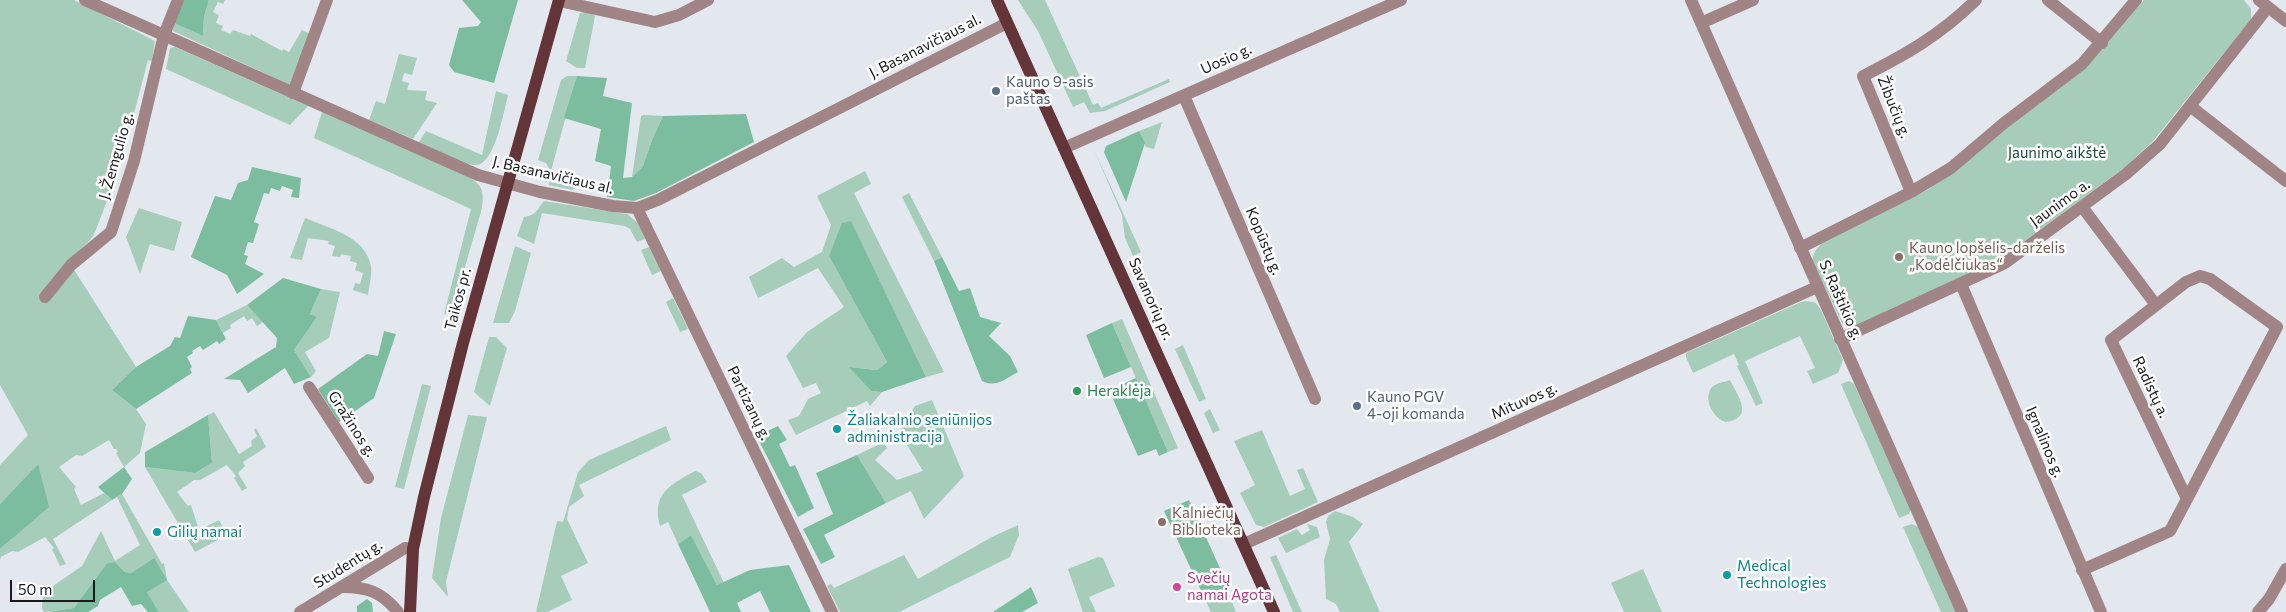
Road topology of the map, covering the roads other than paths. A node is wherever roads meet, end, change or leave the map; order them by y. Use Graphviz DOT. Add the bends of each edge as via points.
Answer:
graph roads {
  1 [pos="85,0"];
  2 [pos="178,0"];
  3 [pos="327,0"];
  4 [pos="559,0"];
  5 [pos="708,0"];
  6 [pos="997,0"];
  7 [pos="1401,0"];
  8 [pos="1691,0"];
  9 [pos="1753,0"];
  10 [pos="1976,0"];
  11 [pos="2048,0"];
  12 [pos="2136,0"];
  13 [pos="2263,4"];
  14 [pos="2286,21"];
  15 [pos="1007,23"];
  16 [pos="1701,23"];
  17 [pos="164,35"];
  18 [pos="2102,43"];
  19 [pos="293,93"];
  20 [pos="1184,96"];
  21 [pos="2190,106"];
  22 [pos="1064,148"];
  23 [pos="2286,181"];
  24 [pos="507,183"];
  25 [pos="1912,192"];
  26 [pos="637,208"];
  27 [pos="2083,208"];
  28 [pos="1800,248"];
  29 [pos="1961,284"];
  30 [pos="1817,287"];
  31 [pos="45,297"];
  32 [pos="2156,305"];
  33 [pos="2282,330"];
  34 [pos="1840,339"];
  35 [pos="309,387"];
  36 [pos="1315,399"];
  37 [pos="368,478"];
  38 [pos="2186,499"];
  39 [pos="1244,544"];
  40 [pos="413,549"];
  41 [pos="2286,569"];
  42 [pos="2082,570"];
  43 [pos="343,587"];
  44 [pos="300,612"];
  45 [pos="398,612"];
  46 [pos="410,612"];
  47 [pos="832,612"];
  48 [pos="1274,612"];
  49 [pos="1962,612"];
  50 [pos="2101,612"];
  51 [pos="2258,612"];
  1 -- 17 [label="street, J. Basanavičiaus al."];
  2 -- 17 [label="street, J. Žemgulio g."];
  3 -- 19 [label="street"];
  4 -- 5 [label="street" via="656,22"];
  4 -- 24 [label="main road, Taikos pr."];
  6 -- 15 [label="main road, Savanorių pr."];
  7 -- 20 [label="street, Uosio g."];
  8 -- 16 [label="street, S. Raštikio g."];
  9 -- 16 [label="street"];
  10 -- 25 [label="street, Žibučių g." via="1953,22 1911,53 1863,76"];
  11 -- 18 [label="street"];
  12 -- 18 [label="street"];
  13 -- 14 [label="street"];
  13 -- 21 [label="street, Jaunimo a."];
  15 -- 22 [label="main road, Savanorių pr."];
  15 -- 26 [label="street, J. Basanavičiaus al."];
  16 -- 28 [label="street, S. Raštikio g."];
  17 -- 19 [label="street, J. Basanavičiaus al."];
  17 -- 31 [label="street, J. Žemgulio g." via="134,161 111,232 71,265"];
  18 -- 25 [label="street" via="2066,78 2004,123 1951,168"];
  19 -- 24 [label="street, J. Basanavičiaus al." via="471,172"];
  20 -- 22 [label="street, Uosio g."];
  20 -- 36 [label="street, Kopūstų g."];
  21 -- 23 [label="street"];
  21 -- 27 [label="street, Jaunimo a." via="2160,144"];
  22 -- 39 [label="main road, Savanorių pr."];
  24 -- 26 [label="street, J. Basanavičiaus al." via="577,200"];
  24 -- 40 [label="main road, Taikos pr." via="454,376"];
  25 -- 28 [label="street"];
  26 -- 47 [label="street, Partizanų g."];
  27 -- 29 [label="street, Jaunimo a." via="2005,263"];
  27 -- 32 [label="street"];
  28 -- 30 [label="street, S. Raštikio g."];
  29 -- 34 [label="street, Jaunimo a."];
  29 -- 42 [label="street, Ignalinos g."];
  30 -- 34 [label="street, S. Raštikio g."];
  30 -- 39 [label="street, Mituvos g."];
  32 -- 33 [label="street, Radistų a." via="2192,278 2205,277"];
  32 -- 38 [label="street, Radistų a." via="2111,340"];
  33 -- 38 [label="street, Radistų a."];
  34 -- 49 [label="street, S. Raštikio g."];
  35 -- 37 [label="street, Gražinos g."];
  38 -- 42 [label="street, Radistų a." via="2170,531"];
  39 -- 48 [label="main road, Savanorių pr."];
  40 -- 43 [label="street, Studentų g." via="405,548"];
  40 -- 46 [label="main road, Taikos pr."];
  41 -- 51 [label="street"];
  42 -- 50 [label="street, Ignalinos g."];
  43 -- 44 [label="street, Studentų g."];
  43 -- 45 [label="street" via="373,590"];
}
